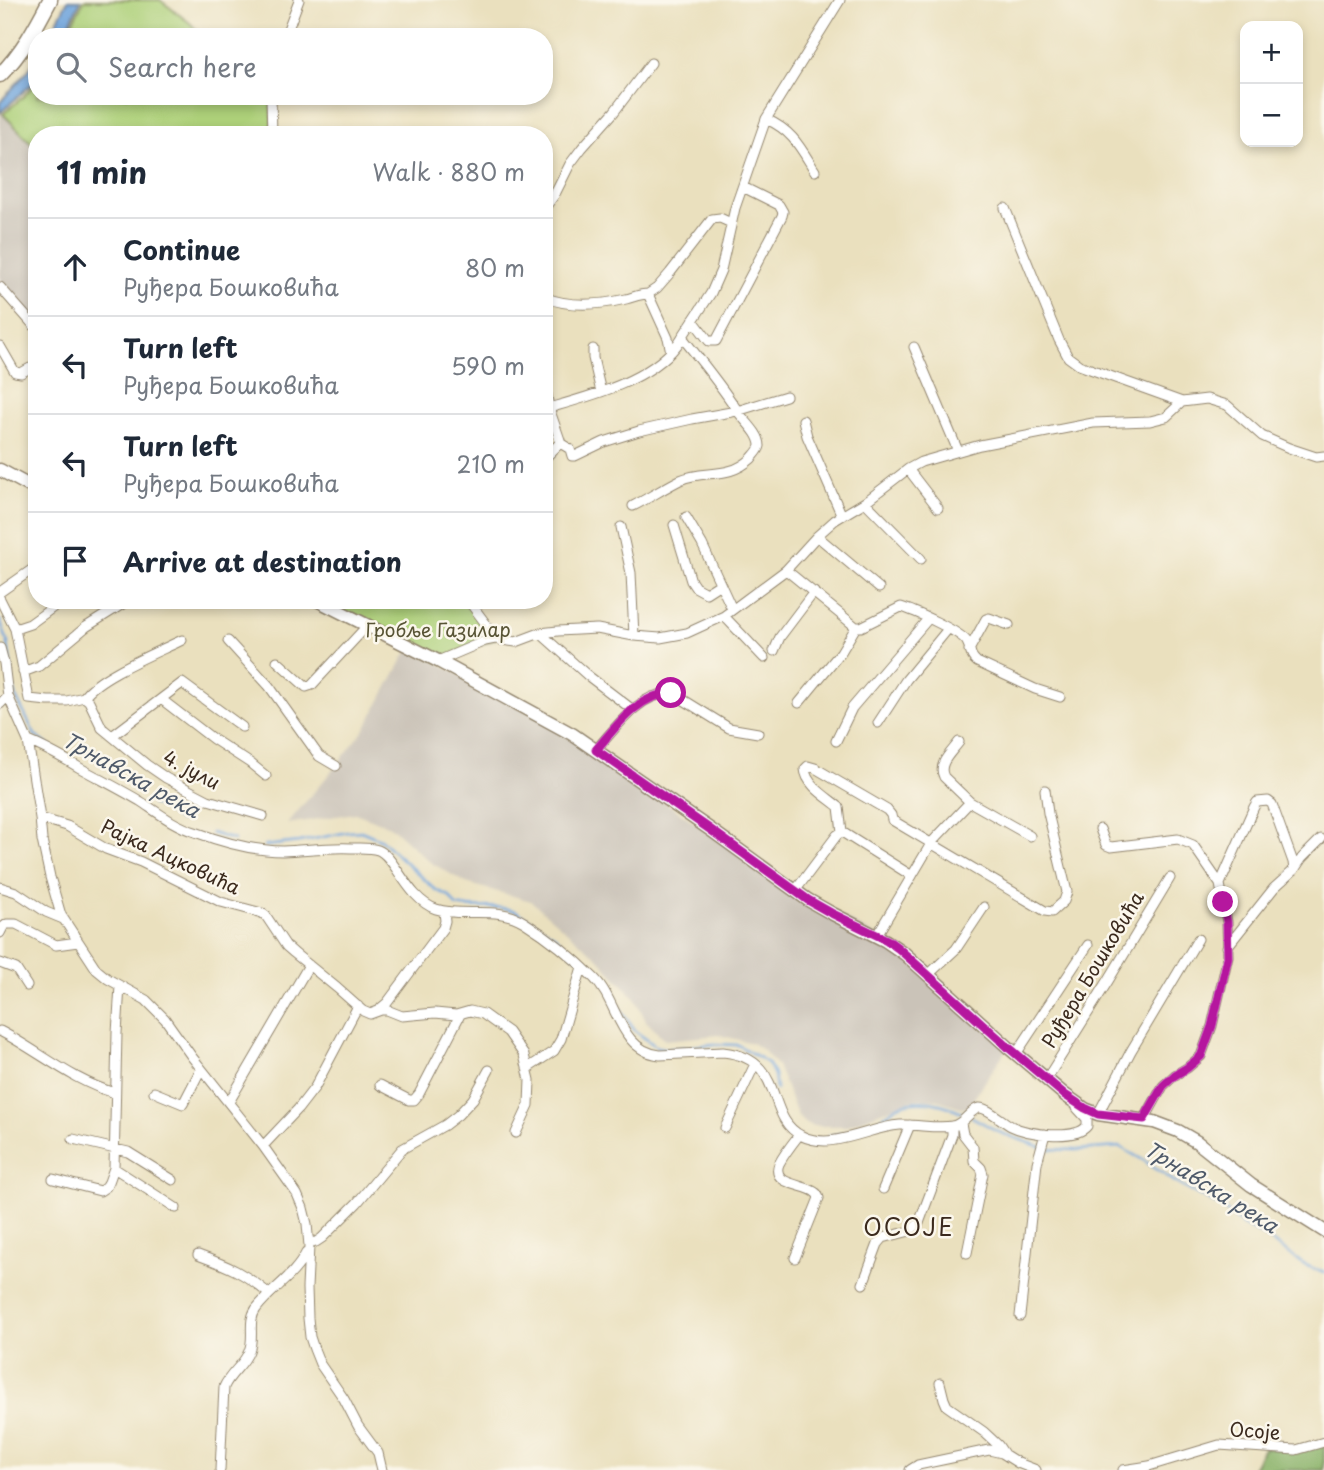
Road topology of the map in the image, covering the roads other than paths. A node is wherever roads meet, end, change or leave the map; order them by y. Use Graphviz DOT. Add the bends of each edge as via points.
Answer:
graph roads {
  1 [pos="299,0"];
  2 [pos="840,0"];
  3 [pos="46,3"];
  4 [pos="35,28"];
  5 [pos="288,28"];
  6 [pos="28,40"];
  7 [pos="651,63"];
  8 [pos="0,75"];
  9 [pos="271,105"];
  10 [pos="766,119"];
  11 [pos="272,126"];
  12 [pos="815,171"];
  13 [pos="743,187"];
  14 [pos="553,197"];
  15 [pos="1005,208"];
  16 [pos="731,223"];
  17 [pos="0,287"];
  18 [pos="648,294"];
  19 [pos="553,300"];
  20 [pos="28,319"];
  21 [pos="693,320"];
  22 [pos="682,337"];
  23 [pos="0,346"];
  24 [pos="914,347"];
  25 [pos="593,349"];
  26 [pos="671,352"];
  27 [pos="28,369"];
  28 [pos="601,392"];
  29 [pos="786,396"];
  30 [pos="1182,402"];
  31 [pos="553,407"];
  32 [pos="737,411"];
  33 [pos="553,419"];
  34 [pos="803,420"];
  35 [pos="560,443"];
  36 [pos="553,450"];
  37 [pos="958,451"];
  38 [pos="1324,456"];
  39 [pos="908,469"];
  40 [pos="0,470"];
  41 [pos="28,485"];
  42 [pos="865,502"];
  43 [pos="633,506"];
  44 [pos="938,508"];
  45 [pos="842,516"];
  46 [pos="686,517"];
  47 [pos="674,525"];
  48 [pos="621,527"];
  49 [pos="817,536"];
  50 [pos="921,559"];
  51 [pos="786,570"];
  52 [pos="28,572"];
  53 [pos="720,584"];
  54 [pos="879,589"];
  55 [pos="0,592"];
  56 [pos="814,592"];
  57 [pos="0,599"];
  58 [pos="51,609"];
  59 [pos="114,609"];
  60 [pos="334,609"];
  61 [pos="475,609"];
  62 [pos="728,613"];
  63 [pos="928,619"];
  64 [pos="1009,625"];
  65 [pos="367,626"];
  66 [pos="856,627"];
  67 [pos="15,629"];
  68 [pos="948,629"];
  69 [pos="540,634"];
  70 [pos="634,636"];
  71 [pos="495,639"];
  72 [pos="182,640"];
  73 [pos="228,641"];
  74 [pos="0,648"];
  75 [pos="970,650"];
  76 [pos="774,651"];
  77 [pos="764,658"];
  78 [pos="277,661"];
  79 [pos="438,662"];
  80 [pos="23,672"];
  81 [pos="8,696"];
  82 [pos="84,697"];
  83 [pos="1060,698"];
  84 [pos="161,699"];
  85 [pos="799,703"];
  86 [pos="0,705"];
  87 [pos="633,710"];
  88 [pos="878,723"];
  89 [pos="242,727"];
  90 [pos="758,733"];
  91 [pos="112,736"];
  92 [pos="28,741"];
  93 [pos="836,741"];
  94 [pos="959,742"];
  95 [pos="596,750"];
  96 [pos="336,766"];
  97 [pos="266,776"];
  98 [pos="1045,790"];
  99 [pos="970,802"];
  100 [pos="263,816"];
  101 [pos="40,818"];
  102 [pos="1100,829"];
  103 [pos="842,832"];
  104 [pos="1030,836"];
  105 [pos="1321,839"];
  106 [pos="932,842"];
  107 [pos="1294,870"];
  108 [pos="912,876"];
  109 [pos="1170,878"];
  110 [pos="1220,884"];
  111 [pos="0,887"];
  112 [pos="795,891"];
  113 [pos="984,907"];
  114 [pos="444,911"];
  115 [pos="63,919"];
  116 [pos="0,933"];
  117 [pos="877,935"];
  118 [pos="1198,939"];
  119 [pos="78,942"];
  120 [pos="1088,945"];
  121 [pos="1227,947"];
  122 [pos="0,963"];
  123 [pos="309,965"];
  124 [pos="582,967"];
  125 [pos="928,975"];
  126 [pos="27,986"];
  127 [pos="120,986"];
  128 [pos="358,1006"];
  129 [pos="381,1010"];
  130 [pos="460,1015"];
  131 [pos="0,1031"];
  132 [pos="1016,1054"];
  133 [pos="755,1064"];
  134 [pos="528,1068"];
  135 [pos="201,1069"];
  136 [pos="489,1070"];
  137 [pos="1046,1080"];
  138 [pos="380,1084"];
  139 [pos="153,1092"];
  140 [pos="115,1093"];
  141 [pos="229,1102"];
  142 [pos="1076,1102"];
  143 [pos="1098,1114"];
  144 [pos="1144,1119"];
  145 [pos="959,1123"];
  146 [pos="910,1125"];
  147 [pos="725,1128"];
  148 [pos="516,1133"];
  149 [pos="799,1135"];
  150 [pos="72,1139"];
  151 [pos="1042,1143"];
  152 [pos="263,1146"];
  153 [pos="115,1149"];
  154 [pos="114,1168"];
  155 [pos="53,1179"];
  156 [pos="173,1180"];
  157 [pos="883,1189"];
  158 [pos="176,1208"];
  159 [pos="1324,1231"];
  160 [pos="309,1245"];
  161 [pos="967,1253"];
  162 [pos="198,1255"];
  163 [pos="795,1258"];
  164 [pos="863,1284"];
  165 [pos="269,1294"];
  166 [pos="1020,1316"];
  167 [pos="940,1383"];
  168 [pos="1324,1442"];
  169 [pos="1005,1455"];
  170 [pos="1143,1469"];
  171 [pos="220,1470"];
  172 [pos="382,1470"];
  173 [pos="910,1470"];
  174 [pos="1036,1470"];
  175 [pos="1123,1470"];
  1 -- 5 [label="street"];
  2 -- 10 [label="street"];
  3 -- 4 [label="main road"];
  6 -- 8 [label="main road"];
  7 -- 14 [label="street" via="570,164"];
  9 -- 11 [label="street"];
  10 -- 12 [label="street" via="788,131"];
  10 -- 13 [label="street"];
  13 -- 16 [label="street"];
  13 -- 21 [label="street" via="779,205 782,216 716,341 709,341"];
  15 -- 30 [label="street" via="1069,358"];
  16 -- 18 [label="street" via="712,219"];
  16 -- 21 [label="street" via="721,271"];
  17 -- 20 [label="street"];
  18 -- 19 [label="street" via="596,305"];
  18 -- 26 [label="street"];
  21 -- 22 [label="street"];
  22 -- 26 [label="street"];
  22 -- 32 [label="street"];
  23 -- 27 [label="street" via="15,372"];
  24 -- 37 [label="street"];
  25 -- 28 [label="street"];
  26 -- 28 [label="street" via="642,374"];
  28 -- 31 [label="street"];
  29 -- 32 [label="street"];
  30 -- 37 [label="street" via="1166,417 1150,421 1093,423"];
  30 -- 38 [label="street" via="1207,399 1227,405 1262,436"];
  32 -- 35 [label="street" via="639,431 575,456"];
  32 -- 43 [label="street" via="760,445 752,457 731,471 682,479"];
  33 -- 35 [label="street"];
  34 -- 45 [label="street"];
  35 -- 36 [label="street"];
  37 -- 39 [label="street"];
  39 -- 42 [label="street"];
  39 -- 44 [label="street"];
  40 -- 41 [label="main road"];
  42 -- 45 [label="street"];
  42 -- 50 [label="street"];
  45 -- 49 [label="street"];
  46 -- 53 [label="street"];
  47 -- 53 [label="street" via="695,587 706,593"];
  48 -- 70 [label="street" via="631,573"];
  49 -- 51 [label="street"];
  49 -- 54 [label="street"];
  51 -- 56 [label="street"];
  51 -- 62 [label="street"];
  52 -- 55 [label="street"];
  53 -- 62 [label="street"];
  56 -- 66 [label="street"];
  56 -- 76 [label="street"];
  57 -- 67 [label="street"];
  58 -- 67 [label="street"];
  59 -- 80 [label="street" via="39,666"];
  60 -- 65 [label="main road, Руђера Бошковића"];
  61 -- 71 [label="street"];
  62 -- 70 [label="street" via="679,635"];
  62 -- 77 [label="street"];
  63 -- 66 [label="street" via="901,607"];
  63 -- 68 [label="street"];
  63 -- 93 [label="street" via="852,708"];
  64 -- 75 [label="street" via="986,619"];
  65 -- 78 [label="street" via="312,685 306,687"];
  65 -- 79 [label="main road, Руђера Бошковића"];
  66 -- 85 [label="street"];
  67 -- 80 [label="street"];
  68 -- 75 [label="street" via="961,635"];
  68 -- 88 [label="street"];
  69 -- 70 [label="street" via="587,629"];
  69 -- 71 [label="street" via="516,642"];
  69 -- 87 [label="street"];
  71 -- 79 [label="street"];
  72 -- 82 [label="street" via="113,674"];
  73 -- 96 [label="street" via="274,693 319,756"];
  74 -- 81 [label="street"];
  75 -- 83 [label="street" via="978,662"];
  79 -- 95 [label="main road, Руђера Бошковића"];
  80 -- 82 [label="street" via="29,699"];
  81 -- 86 [label="street"];
  81 -- 92 [label="street"];
  82 -- 91 [label="street, 4. јули"];
  84 -- 89 [label="street" via="184,684"];
  84 -- 91 [label="street"];
  84 -- 97 [label="street, 4. јули"];
  87 -- 90 [label="street" via="651,698 671,693 729,728"];
  87 -- 95 [label="street"];
  91 -- 100 [label="street, 4. јули" via="147,765 192,792"];
  92 -- 101 [label="street"];
  92 -- 114 [label="street" via="198,834 276,850 377,850 409,889"];
  94 -- 99 [label="street" via="941,773"];
  95 -- 112 [label="main road, Руђера Бошковића"];
  98 -- 106 [label="street" via="1067,892 1052,912"];
  99 -- 104 [label="street"];
  99 -- 106 [label="street"];
  101 -- 115 [label="street"];
  101 -- 123 [label="street, Рајка Ацковића" via="67,826 222,902 262,913 286,946"];
  102 -- 110 [label="street" via="1111,847 1178,839 1193,845"];
  103 -- 106 [label="street" via="839,807 812,784 805,774 808,766 887,810 892,820"];
  103 -- 108 [label="street"];
  103 -- 112 [label="street"];
  105 -- 107 [label="street"];
  106 -- 108 [label="street"];
  107 -- 110 [label="street" via="1272,804 1262,801 1254,807"];
  107 -- 121 [label="street"];
  108 -- 117 [label="street"];
  109 -- 137 [label="street, Руђера Бошковића"];
  110 -- 121 [label="street"];
  111 -- 115 [label="street"];
  112 -- 117 [label="main road, Руђера Бошковића"];
  113 -- 125 [label="street" via="956,949"];
  114 -- 124 [label="street" via="513,916"];
  114 -- 129 [label="street" via="445,921 437,937"];
  115 -- 119 [label="street"];
  116 -- 119 [label="street" via="7,924 16,924 56,945"];
  117 -- 125 [label="main road, Руђера Бошковића"];
  118 -- 143 [label="street"];
  119 -- 127 [label="street" via="97,970"];
  120 -- 132 [label="street, Руђера Бошковића"];
  121 -- 144 [label="street" via="1212,1026 1201,1056 1163,1086"];
  122 -- 126 [label="street" via="16,969"];
  123 -- 128 [label="street, Рајка Ацковића"];
  123 -- 141 [label="street"];
  124 -- 133 [label="street" via="595,978 625,1031 646,1052 723,1052"];
  124 -- 134 [label="street" via="561,1039 554,1051"];
  125 -- 132 [label="main road, Руђера Бошковића"];
  127 -- 135 [label="street" via="146,1000 166,1019"];
  127 -- 140 [label="street"];
  128 -- 129 [label="street" via="367,1014"];
  128 -- 152 [label="street" via="315,1087"];
  129 -- 130 [label="street" via="402,1016"];
  130 -- 134 [label="street" via="470,1011 483,1014 508,1032"];
  130 -- 138 [label="street" via="414,1100"];
  131 -- 140 [label="street" via="72,1075"];
  132 -- 137 [label="main road, Руђера Бошковића"];
  133 -- 147 [label="street"];
  133 -- 149 [label="street" via="771,1084 784,1119"];
  134 -- 148 [label="street" via="529,1105"];
  135 -- 139 [label="street" via="183,1104"];
  135 -- 141 [label="street"];
  136 -- 160 [label="street" via="458,1115 406,1146 322,1238"];
  137 -- 142 [label="main road, Руђера Бошковића"];
  140 -- 153 [label="street"];
  141 -- 152 [label="street"];
  142 -- 143 [label="main road, Руђера Бошковића"];
  142 -- 151 [label="street" via="1086,1116 1084,1131"];
  143 -- 144 [label="main road, Руђера Бошковића"];
  144 -- 159 [label="main road, Руђера Бошковића" via="1190,1138 1251,1185"];
  145 -- 146 [label="street"];
  145 -- 151 [label="street" via="975,1109 983,1109"];
  145 -- 161 [label="street" via="983,1174"];
  145 -- 164 [label="street" via="919,1223 880,1240"];
  146 -- 149 [label="street" via="829,1141"];
  146 -- 157 [label="street"];
  149 -- 163 [label="street" via="778,1171 819,1198"];
  150 -- 153 [label="street"];
  151 -- 166 [label="street"];
  152 -- 160 [label="street" via="300,1200"];
  153 -- 154 [label="street"];
  153 -- 156 [label="street"];
  154 -- 155 [label="street" via="100,1191"];
  154 -- 158 [label="street"];
  160 -- 165 [label="street" via="299,1266"];
  160 -- 172 [label="street" via="310,1337 320,1364 378,1453"];
  162 -- 165 [label="street" via="234,1269"];
  165 -- 171 [label="street" via="252,1315 249,1352 224,1387"];
  167 -- 169 [label="street" via="947,1406 984,1432"];
  168 -- 170 [label="street, Осоје" via="1296,1450 1219,1445"];
  169 -- 173 [label="street" via="989,1450"];
  169 -- 174 [label="street"];
  170 -- 175 [label="street, Осоје"];
}
